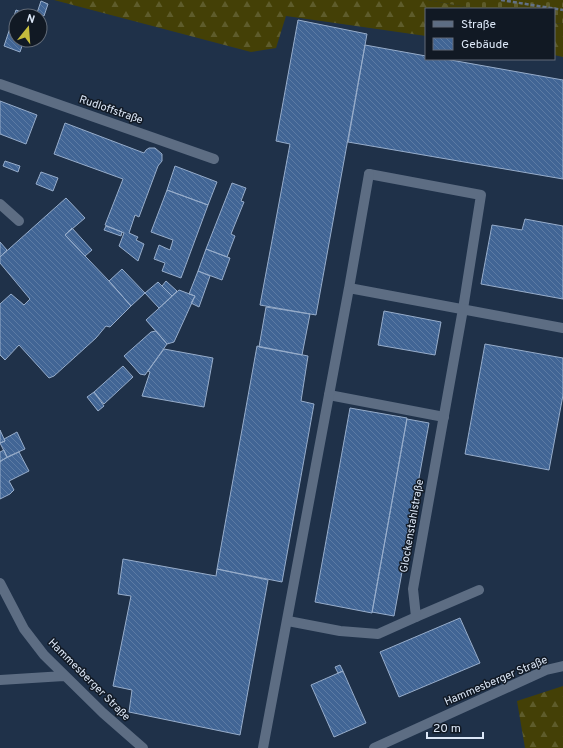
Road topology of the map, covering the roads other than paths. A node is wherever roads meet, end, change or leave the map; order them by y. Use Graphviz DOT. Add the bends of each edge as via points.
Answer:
graph roads {
  1 [pos="0,84"];
  2 [pos="214,159"];
  3 [pos="0,204"];
  4 [pos="19,220"];
  5 [pos="349,288"];
  6 [pos="463,309"];
  7 [pos="563,328"];
  8 [pos="329,395"];
  9 [pos="444,416"];
  10 [pos="0,583"];
  11 [pos="479,590"];
  12 [pos="416,617"];
  13 [pos="288,621"];
  14 [pos="563,666"];
  15 [pos="64,676"];
  16 [pos="0,680"];
  17 [pos="143,748"];
  18 [pos="263,748"];
  19 [pos="374,748"];
  1 -- 2 [label="street, Rudloffstraße"];
  3 -- 4 [label="street"];
  5 -- 6 [label="street"];
  5 -- 6 [label="street, Glockenstahlstraße" via="369,174 481,195"];
  5 -- 8 [label="street"];
  6 -- 7 [label="street"];
  6 -- 9 [label="street, Glockenstahlstraße"];
  8 -- 9 [label="street"];
  8 -- 13 [label="street"];
  9 -- 12 [label="street, Glockenstahlstraße" via="413,589"];
  10 -- 15 [label="street, Hammesberger Straße" via="24,628"];
  11 -- 12 [label="street"];
  12 -- 13 [label="street" via="378,634 340,631"];
  13 -- 18 [label="street"];
  14 -- 19 [label="street, Hammesberger Straße" via="546,670"];
  15 -- 16 [label="street"];
  15 -- 17 [label="street, Hammesberger Straße"];
}
